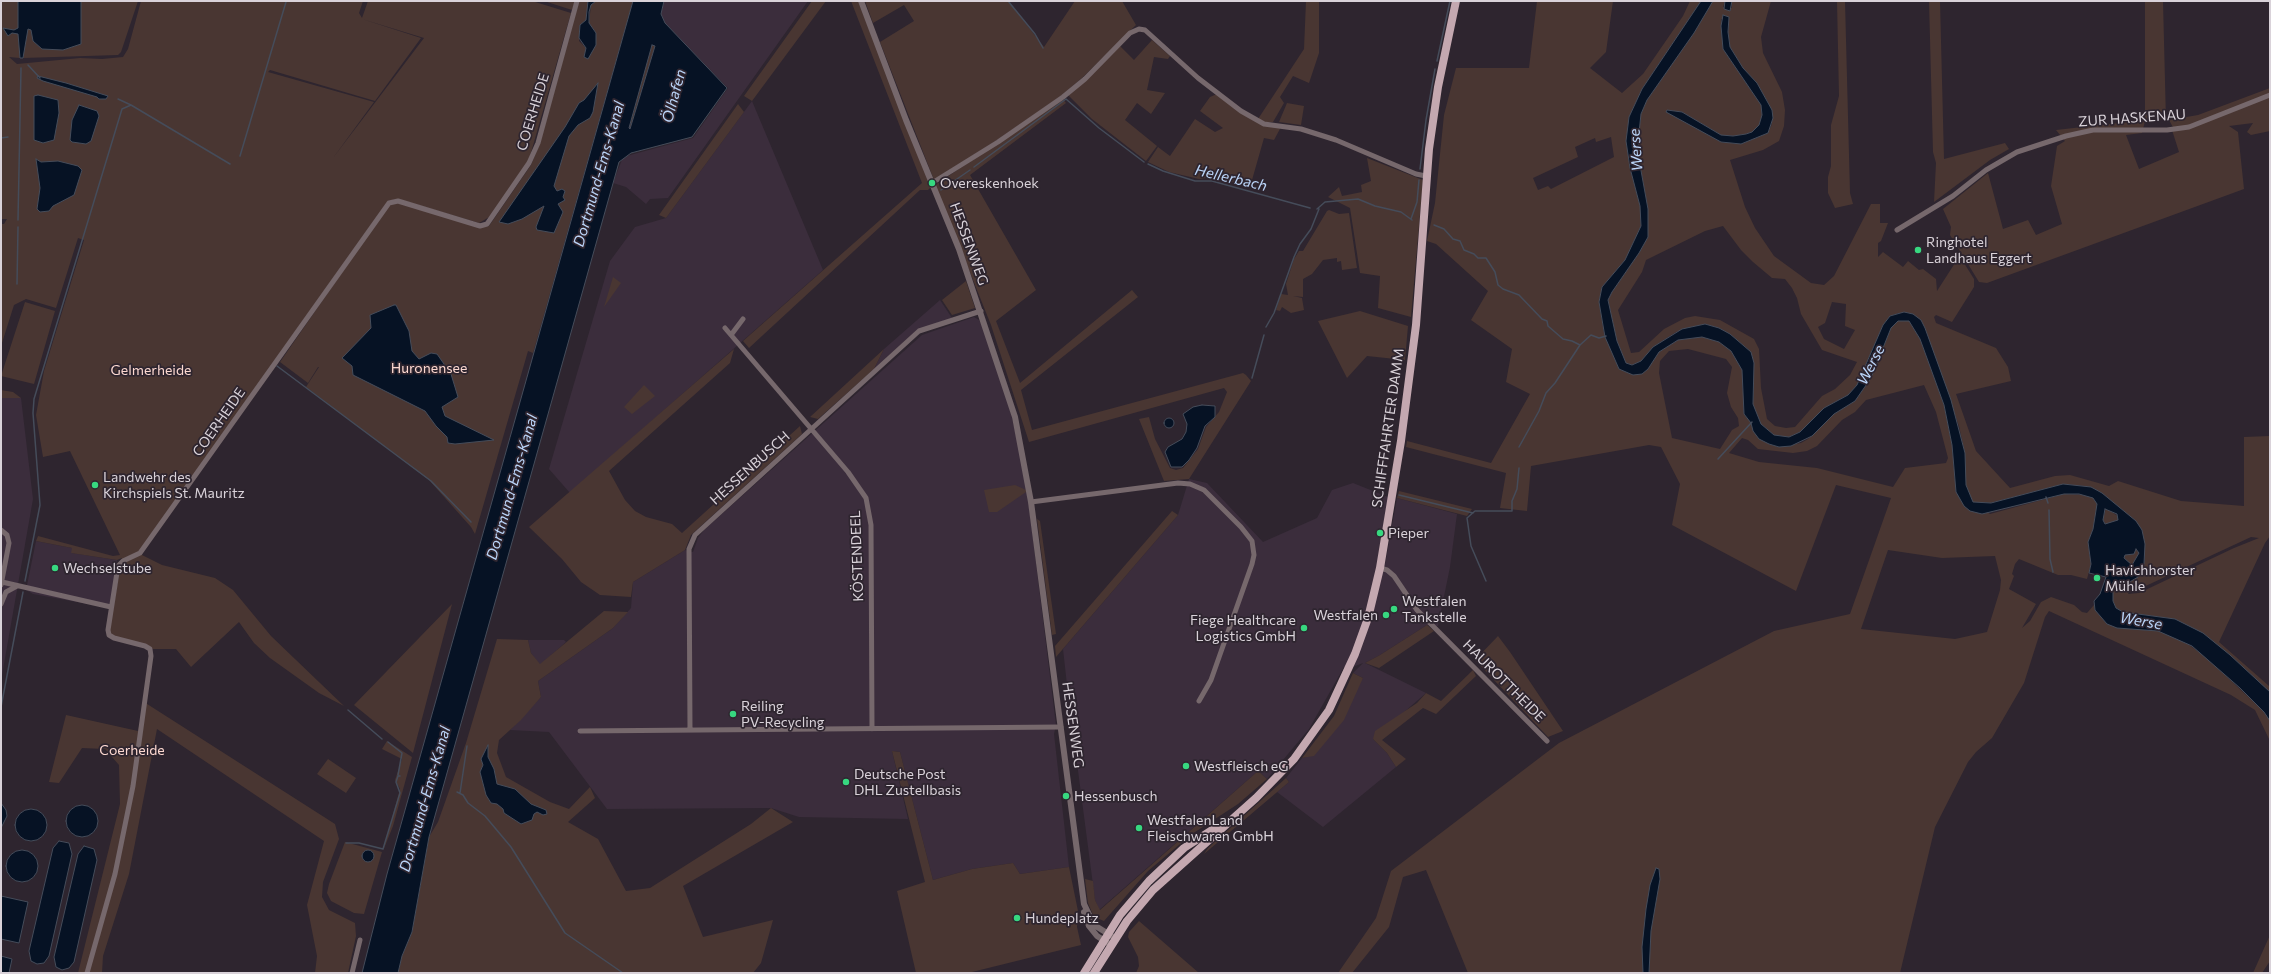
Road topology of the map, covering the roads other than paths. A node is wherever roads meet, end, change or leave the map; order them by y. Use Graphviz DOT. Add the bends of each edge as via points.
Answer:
graph roads {
  1 [pos="577,1"];
  2 [pos="861,1"];
  3 [pos="1456,1"];
  4 [pos="2270,95"];
  5 [pos="1426,176"];
  6 [pos="932,183"];
  7 [pos="1897,230"];
  8 [pos="981,311"];
  9 [pos="743,319"];
  10 [pos="725,328"];
  11 [pos="731,335"];
  12 [pos="811,430"];
  13 [pos="1031,502"];
  14 [pos="1,530"];
  15 [pos="1380,568"];
  16 [pos="1,584"];
  17 [pos="18,586"];
  18 [pos="1,604"];
  19 [pos="111,607"];
  20 [pos="1199,701"];
  21 [pos="1061,727"];
  22 [pos="872,729"];
  23 [pos="690,730"];
  24 [pos="580,731"];
  25 [pos="1547,741"];
  26 [pos="1236,815"];
  27 [pos="1105,937"];
  28 [pos="360,940"];
  29 [pos="1113,941"];
  30 [pos="87,973"];
  31 [pos="352,973"];
  32 [pos="1084,973"];
  33 [pos="1094,973"];
  1 -- 19 [label="street, COERHEIDE" via="532,156 487,224 480,226 398,201 389,203 140,553 120,563"];
  2 -- 6 [label="street, HESSENWEG"];
  3 -- 5 [label="main road, SCHIFFFAHRTER DAMM" via="1437,94"];
  4 -- 7 [label="street, ZUR HASKENAU" via="2189,127 2167,130 2093,130 2018,152 1986,170 1953,196"];
  5 -- 6 [label="street" via="1336,140 1301,129 1264,124 1241,111 1198,78 1145,30 1139,29 1130,33 1085,80 1063,97"];
  5 -- 15 [label="main road, SCHIFFFAHRTER DAMM" via="1416,325 1401,441"];
  6 -- 8 [label="street, HESSENWEG"];
  8 -- 12 [label="street, HESSENBUSCH" via="919,332"];
  8 -- 13 [label="street, HESSENWEG" via="1015,417"];
  9 -- 11 [label="street"];
  10 -- 11 [label="street, KÖSTENDEEL"];
  11 -- 12 [label="street, KÖSTENDEEL"];
  12 -- 22 [label="street, KÖSTENDEEL" via="858,484 869,508"];
  12 -- 23 [label="street, HESSENBUSCH" via="700,528 691,541"];
  13 -- 20 [label="street" via="1178,483 1190,484 1204,490 1241,527 1252,541 1252,564 1211,680"];
  13 -- 21 [label="street, HESSENWEG"];
  14 -- 16 [label="street" via="7,535 9,543"];
  15 -- 25 [label="street, HAUROTTHEIDE" via="1394,576 1417,610"];
  15 -- 26 [label="main road, SCHIFFFAHRTER DAMM" via="1368,618 1355,654 1328,710 1294,760"];
  16 -- 17 [label="street"];
  17 -- 18 [label="street" via="6,592"];
  17 -- 19 [label="street"];
  19 -- 30 [label="street, COERHEIDE" via="109,634 114,638 145,646 150,649 151,656 133,786 115,874"];
  21 -- 22 [label="street"];
  21 -- 27 [label="street, HESSENWEG" via="1084,904 1093,923"];
  22 -- 23 [label="street"];
  23 -- 24 [label="street"];
  26 -- 27 [label="main road, SCHIFFFAHRTER DAMM" via="1184,848 1168,862 1135,896"];
  26 -- 29 [label="main road, SCHIFFFAHRTER DAMM" via="1153,890"];
  27 -- 29 [label="street, HESSENWEG"];
  27 -- 32 [label="main road, SCHIFFFAHRTER DAMM"];
  28 -- 31 [label="street"];
  29 -- 33 [label="main road, SCHIFFFAHRTER DAMM"];
}
